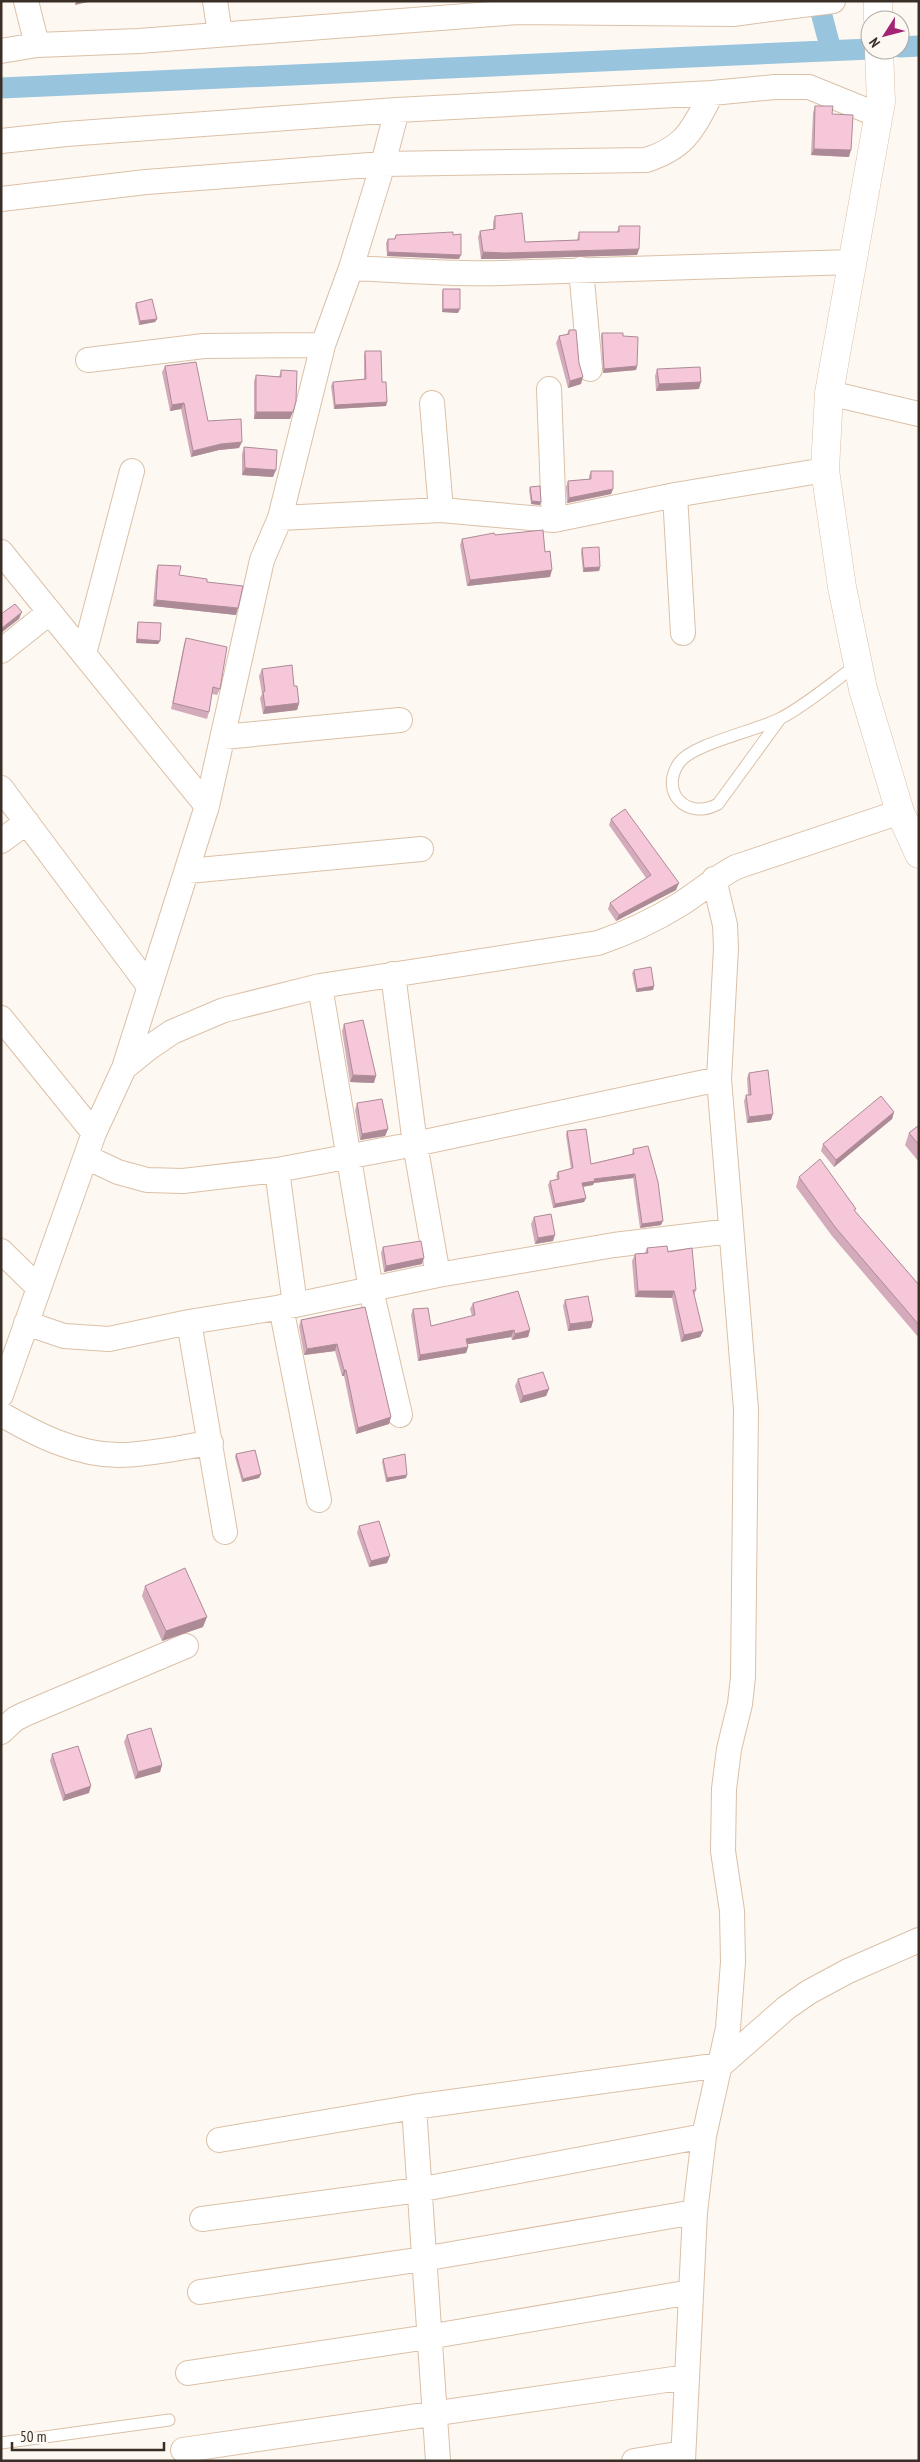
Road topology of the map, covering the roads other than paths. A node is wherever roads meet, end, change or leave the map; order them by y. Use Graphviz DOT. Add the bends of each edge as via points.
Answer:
graph roads {
  1 [pos="26,1"];
  2 [pos="215,1"];
  3 [pos="833,1"];
  4 [pos="452,9"];
  5 [pos="220,34"];
  6 [pos="37,45"];
  7 [pos="1,51"];
  8 [pos="879,60"];
  9 [pos="712,93"];
  10 [pos="879,109"];
  11 [pos="397,110"];
  12 [pos="1,141"];
  13 [pos="383,164"];
  14 [pos="1,199"];
  15 [pos="853,262"];
  16 [pos="351,268"];
  17 [pos="580,269"];
  18 [pos="323,346"];
  19 [pos="88,360"];
  20 [pos="590,369"];
  21 [pos="549,389"];
  22 [pos="829,392"];
  23 [pos="432,403"];
  24 [pos="919,414"];
  25 [pos="825,470"];
  26 [pos="132,471"];
  27 [pos="676,495"];
  28 [pos="441,510"];
  29 [pos="280,518"];
  30 [pos="554,520"];
  31 [pos="1,552"];
  32 [pos="50,612"];
  33 [pos="684,633"];
  34 [pos="1,651"];
  35 [pos="84,654"];
  36 [pos="858,664"];
  37 [pos="780,719"];
  38 [pos="400,720"];
  39 [pos="223,737"];
  40 [pos="1,788"];
  41 [pos="207,806"];
  42 [pos="900,812"];
  43 [pos="27,822"];
  44 [pos="1,841"];
  45 [pos="420,849"];
  46 [pos="919,854"];
  47 [pos="188,871"];
  48 [pos="714,878"];
  49 [pos="393,974"];
  50 [pos="149,986"];
  51 [pos="320,986"];
  52 [pos="1,1018"];
  53 [pos="124,1068"];
  54 [pos="719,1079"];
  55 [pos="94,1132"];
  56 [pos="415,1144"];
  57 [pos="86,1157"];
  58 [pos="347,1158"];
  59 [pos="277,1170"];
  60 [pos="731,1231"];
  61 [pos="1,1251"];
  62 [pos="438,1275"];
  63 [pos="39,1288"];
  64 [pos="370,1290"];
  65 [pos="288,1306"];
  66 [pos="189,1322"];
  67 [pos="26,1323"];
  68 [pos="1,1395"];
  69 [pos="1,1414"];
  70 [pos="400,1415"];
  71 [pos="210,1442"];
  72 [pos="319,1500"];
  73 [pos="225,1532"];
  74 [pos="186,1646"];
  75 [pos="1,1732"];
  76 [pos="919,1940"];
  77 [pos="721,2065"];
  78 [pos="414,2107"];
  79 [pos="704,2136"];
  80 [pos="219,2140"];
  81 [pos="418,2190"];
  82 [pos="695,2212"];
  83 [pos="202,2219"];
  84 [pos="423,2259"];
  85 [pos="200,2292"];
  86 [pos="691,2292"];
  87 [pos="428,2337"];
  88 [pos="188,2373"];
  89 [pos="687,2378"];
  90 [pos="433,2413"];
  91 [pos="169,2420"];
  92 [pos="1,2443"];
  93 [pos="183,2450"];
  94 [pos="683,2457"];
  95 [pos="438,2461"];
  96 [pos="634,2461"];
  1 -- 6 [label="street"];
  2 -- 5 [label="street"];
  3 -- 4 [label="street" via="733,14"];
  4 -- 5 [label="street"];
  5 -- 6 [label="street"];
  6 -- 7 [label="street"];
  8 -- 10 [label="main road"];
  9 -- 10 [label="street" via="809,87"];
  9 -- 11 [label="street"];
  9 -- 13 [label="street" via="691,132 680,144 667,154 646,160"];
  10 -- 15 [label="main road"];
  11 -- 12 [label="street"];
  11 -- 13 [label="street"];
  13 -- 14 [label="street" via="146,182"];
  13 -- 16 [label="street"];
  15 -- 17 [label="street" via="620,271"];
  15 -- 22 [label="main road"];
  16 -- 17 [label="street" via="501,273"];
  16 -- 18 [label="street"];
  17 -- 20 [label="street"];
  18 -- 19 [label="street" via="204,346"];
  18 -- 29 [label="street"];
  21 -- 30 [label="street"];
  22 -- 24 [label="street"];
  22 -- 25 [label="main road"];
  23 -- 28 [label="street"];
  25 -- 27 [label="street"];
  25 -- 36 [label="main road" via="842,587"];
  26 -- 35 [label="street"];
  27 -- 30 [label="street"];
  27 -- 33 [label="street"];
  28 -- 29 [label="street"];
  28 -- 30 [label="street"];
  29 -- 39 [label="street" via="262,560"];
  31 -- 32 [label="street"];
  32 -- 34 [label="street"];
  32 -- 35 [label="street"];
  35 -- 41 [label="street"];
  36 -- 37 [label="lane"];
  36 -- 42 [label="main road"];
  37 -- 37 [label="lane" via="718,804 697,811 676,796 672,786 674,774 687,754"];
  38 -- 39 [label="street"];
  39 -- 41 [label="street"];
  40 -- 43 [label="street"];
  41 -- 47 [label="street"];
  42 -- 46 [label="main road"];
  42 -- 48 [label="street" via="767,855"];
  43 -- 44 [label="street"];
  43 -- 50 [label="street"];
  45 -- 47 [label="street"];
  47 -- 50 [label="street"];
  48 -- 49 [label="street" via="680,905 638,929 598,943"];
  48 -- 54 [label="street" via="725,925 726,948"];
  49 -- 51 [label="street"];
  49 -- 56 [label="street"];
  50 -- 53 [label="street"];
  51 -- 53 [label="street" via="195,1020 172,1032"];
  51 -- 58 [label="street"];
  52 -- 55 [label="street"];
  53 -- 55 [label="street"];
  54 -- 56 [label="street"];
  54 -- 60 [label="street"];
  55 -- 57 [label="street"];
  56 -- 58 [label="street"];
  56 -- 62 [label="street"];
  57 -- 59 [label="street" via="118,1172 147,1180 183,1181"];
  57 -- 63 [label="street"];
  58 -- 59 [label="street"];
  58 -- 64 [label="street"];
  59 -- 65 [label="street"];
  60 -- 62 [label="street" via="614,1245"];
  60 -- 77 [label="street" via="746,1409 744,1677 724,1788 723,1851 732,1911 733,1962 728,2028"];
  61 -- 63 [label="street"];
  62 -- 64 [label="street"];
  63 -- 67 [label="street"];
  64 -- 65 [label="street"];
  64 -- 70 [label="street"];
  65 -- 66 [label="street"];
  65 -- 72 [label="street"];
  66 -- 67 [label="street" via="109,1339 64,1336"];
  66 -- 71 [label="street"];
  67 -- 68 [label="street"];
  69 -- 71 [label="street" via="37,1434 79,1449 119,1455"];
  71 -- 73 [label="street"];
  74 -- 75 [label="street" via="25,1714"];
  76 -- 77 [label="street" via="809,1992"];
  77 -- 78 [label="street"];
  77 -- 79 [label="street"];
  78 -- 80 [label="street"];
  78 -- 81 [label="street"];
  79 -- 81 [label="street"];
  79 -- 82 [label="street"];
  81 -- 83 [label="street"];
  81 -- 84 [label="street"];
  82 -- 84 [label="street"];
  82 -- 86 [label="street"];
  84 -- 85 [label="street"];
  84 -- 87 [label="street"];
  86 -- 87 [label="street"];
  86 -- 89 [label="street"];
  87 -- 88 [label="street"];
  87 -- 90 [label="street"];
  89 -- 90 [label="street"];
  89 -- 94 [label="street"];
  90 -- 93 [label="street"];
  90 -- 95 [label="street"];
  91 -- 92 [label="lane"];
  94 -- 96 [label="street"];
}
